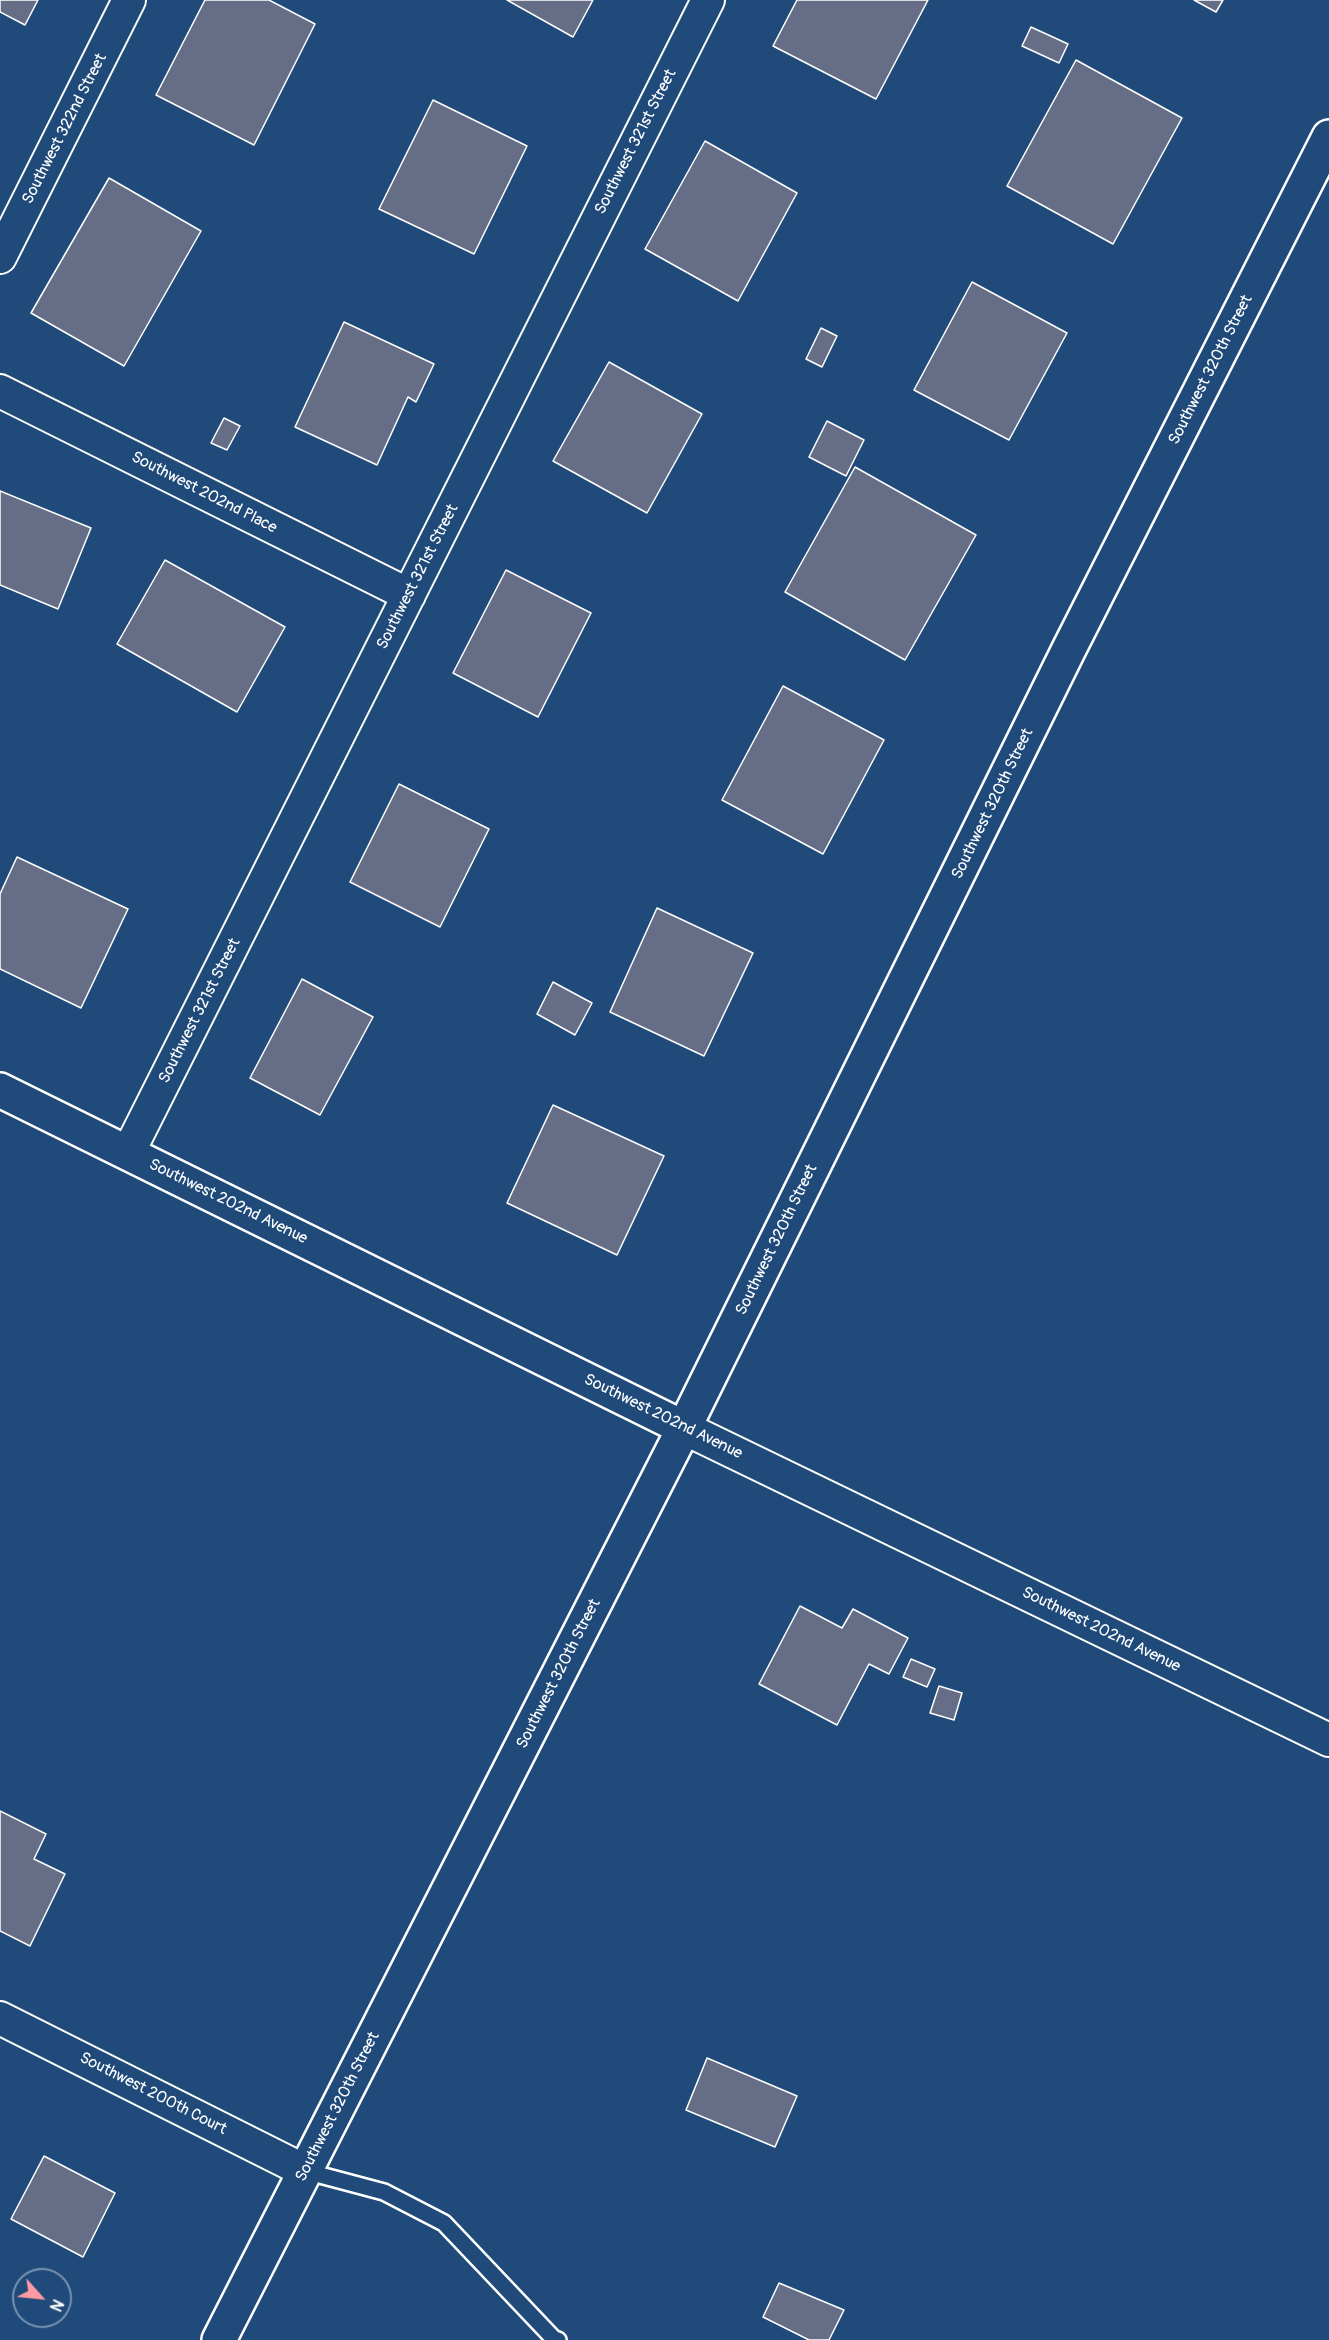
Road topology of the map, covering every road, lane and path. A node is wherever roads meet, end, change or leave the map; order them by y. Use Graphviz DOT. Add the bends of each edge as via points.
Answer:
graph roads {
  1 [pos="129,0"];
  2 [pos="708,0"];
  3 [pos="1329,137"];
  4 [pos="0,257"];
  5 [pos="0,391"];
  6 [pos="409,595"];
  7 [pos="0,1090"];
  8 [pos="128,1153"];
  9 [pos="684,1428"];
  10 [pos="1329,1740"];
  11 [pos="0,2018"];
  12 [pos="305,2171"];
  13 [pos="219,2340"];
  14 [pos="558,2340"];
  1 -- 4 [label="street, Southwest 322nd Street"];
  2 -- 6 [label="street, Southwest 321st Street"];
  3 -- 9 [label="street, Southwest 320th Street"];
  5 -- 6 [label="street, Southwest 202nd Place"];
  6 -- 8 [label="street, Southwest 321st Street"];
  7 -- 8 [label="street, Southwest 202nd Avenue"];
  8 -- 9 [label="street, Southwest 202nd Avenue"];
  9 -- 10 [label="street, Southwest 202nd Avenue"];
  9 -- 12 [label="street, Southwest 320th Street"];
  11 -- 12 [label="street, Southwest 200th Court"];
  12 -- 13 [label="street, Southwest 320th Street"];
  12 -- 14 [label="lane" via="384,2192 444,2223"];
}
